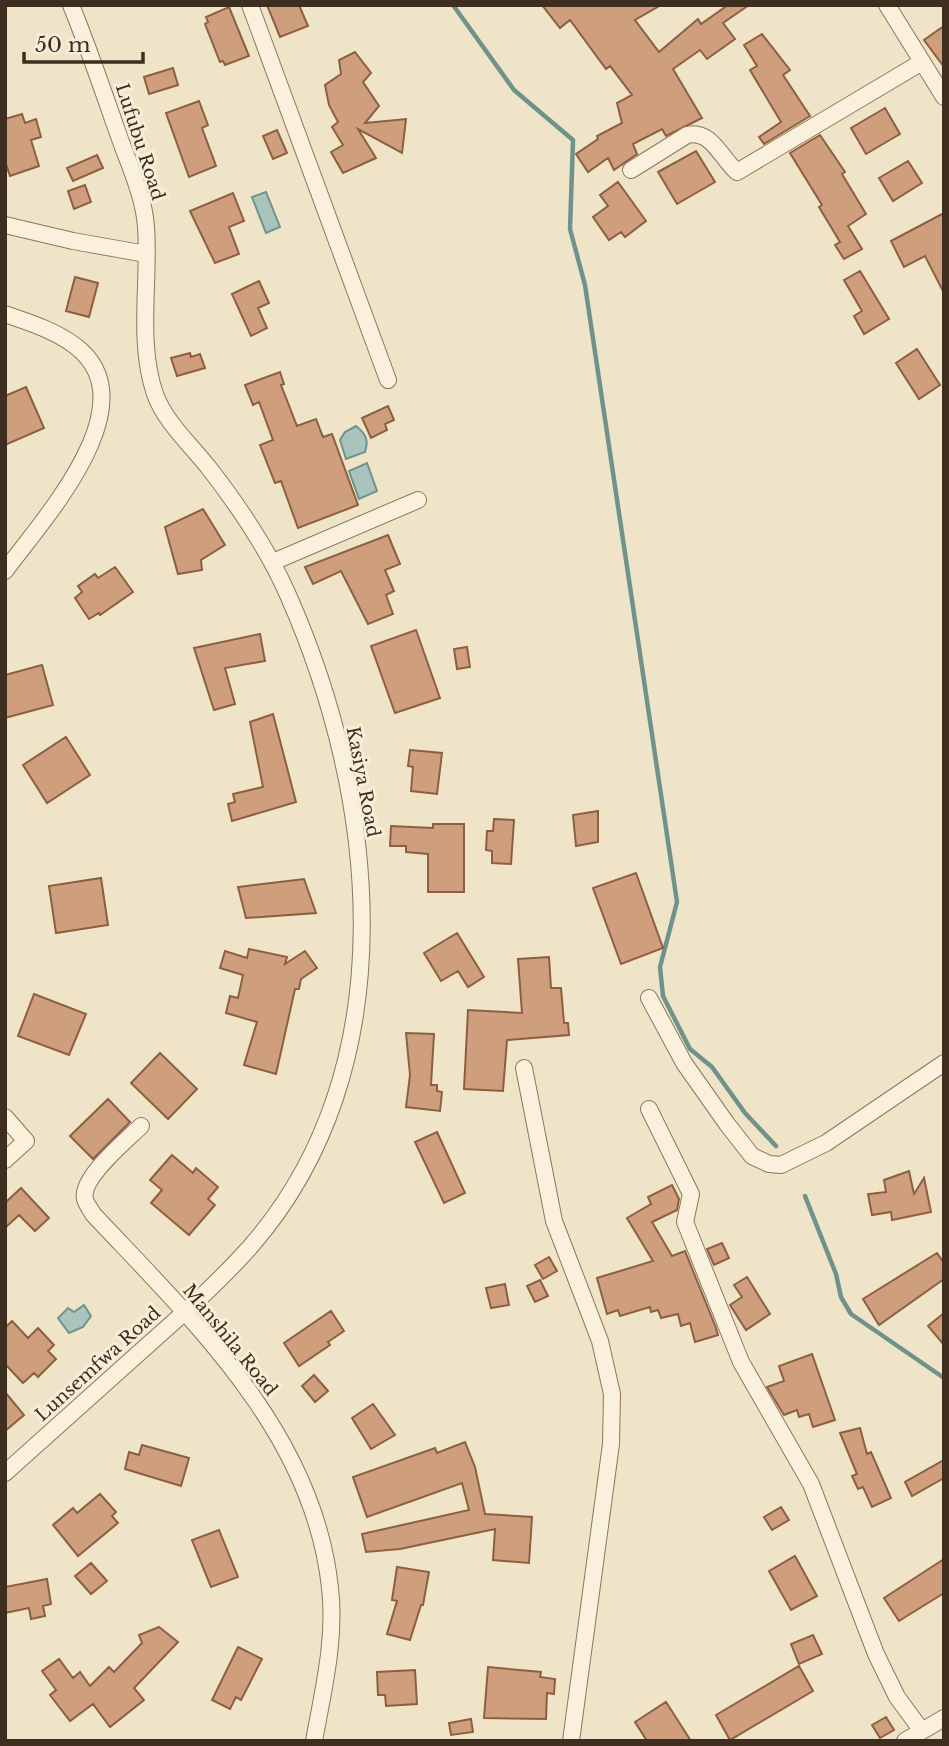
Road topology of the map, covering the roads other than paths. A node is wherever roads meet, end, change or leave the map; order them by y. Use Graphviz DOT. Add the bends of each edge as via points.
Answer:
graph roads {
  1 [pos="71,5"];
  2 [pos="250,5"];
  3 [pos="887,5"];
  4 [pos="922,62"];
  5 [pos="944,97"];
  6 [pos="631,170"];
  7 [pos="5,225"];
  8 [pos="146,254"];
  9 [pos="5,314"];
  10 [pos="388,380"];
  11 [pos="418,500"];
  12 [pos="273,562"];
  13 [pos="5,572"];
  14 [pos="649,998"];
  15 [pos="944,1063"];
  16 [pos="524,1068"];
  17 [pos="649,1109"];
  18 [pos="5,1117"];
  19 [pos="141,1126"];
  20 [pos="5,1160"];
  21 [pos="184,1312"];
  22 [pos="5,1473"];
  23 [pos="944,1718"];
  24 [pos="922,1731"];
  25 [pos="314,1741"];
  26 [pos="571,1741"];
  27 [pos="905,1741"];
  1 -- 8 [label="street, Lufubu Road" via="134,179 146,223"];
  2 -- 10 [label="street"];
  3 -- 4 [label="street"];
  4 -- 5 [label="street"];
  4 -- 6 [label="street" via="737,172 696,132"];
  7 -- 8 [label="street"];
  8 -- 12 [label="street, Kasiya Road" via="148,369 156,398"];
  9 -- 13 [label="street" via="75,346 97,371 104,402 96,434 69,484"];
  11 -- 12 [label="street"];
  12 -- 21 [label="street, Kasiya Road" via="315,665 336,734 356,837 362,977 349,1054 328,1117 295,1187 251,1245"];
  14 -- 15 [label="street" via="678,1053 727,1124 751,1156 769,1164 781,1164 826,1143"];
  16 -- 26 [label="street" via="554,1220 600,1341 612,1394 611,1444"];
  17 -- 24 [label="street" via="691,1194 684,1222 741,1362 811,1484 876,1654 897,1697"];
  18 -- 20 [label="street" via="26,1141"];
  19 -- 21 [label="street, Manshila Road" via="86,1185 85,1200"];
  21 -- 22 [label="street, Lunsemfwa Road"];
  21 -- 25 [label="street, Manshila Road" via="254,1395 288,1454 316,1523 330,1588 331,1650"];
  23 -- 24 [label="street"];
  24 -- 27 [label="street"];
}
